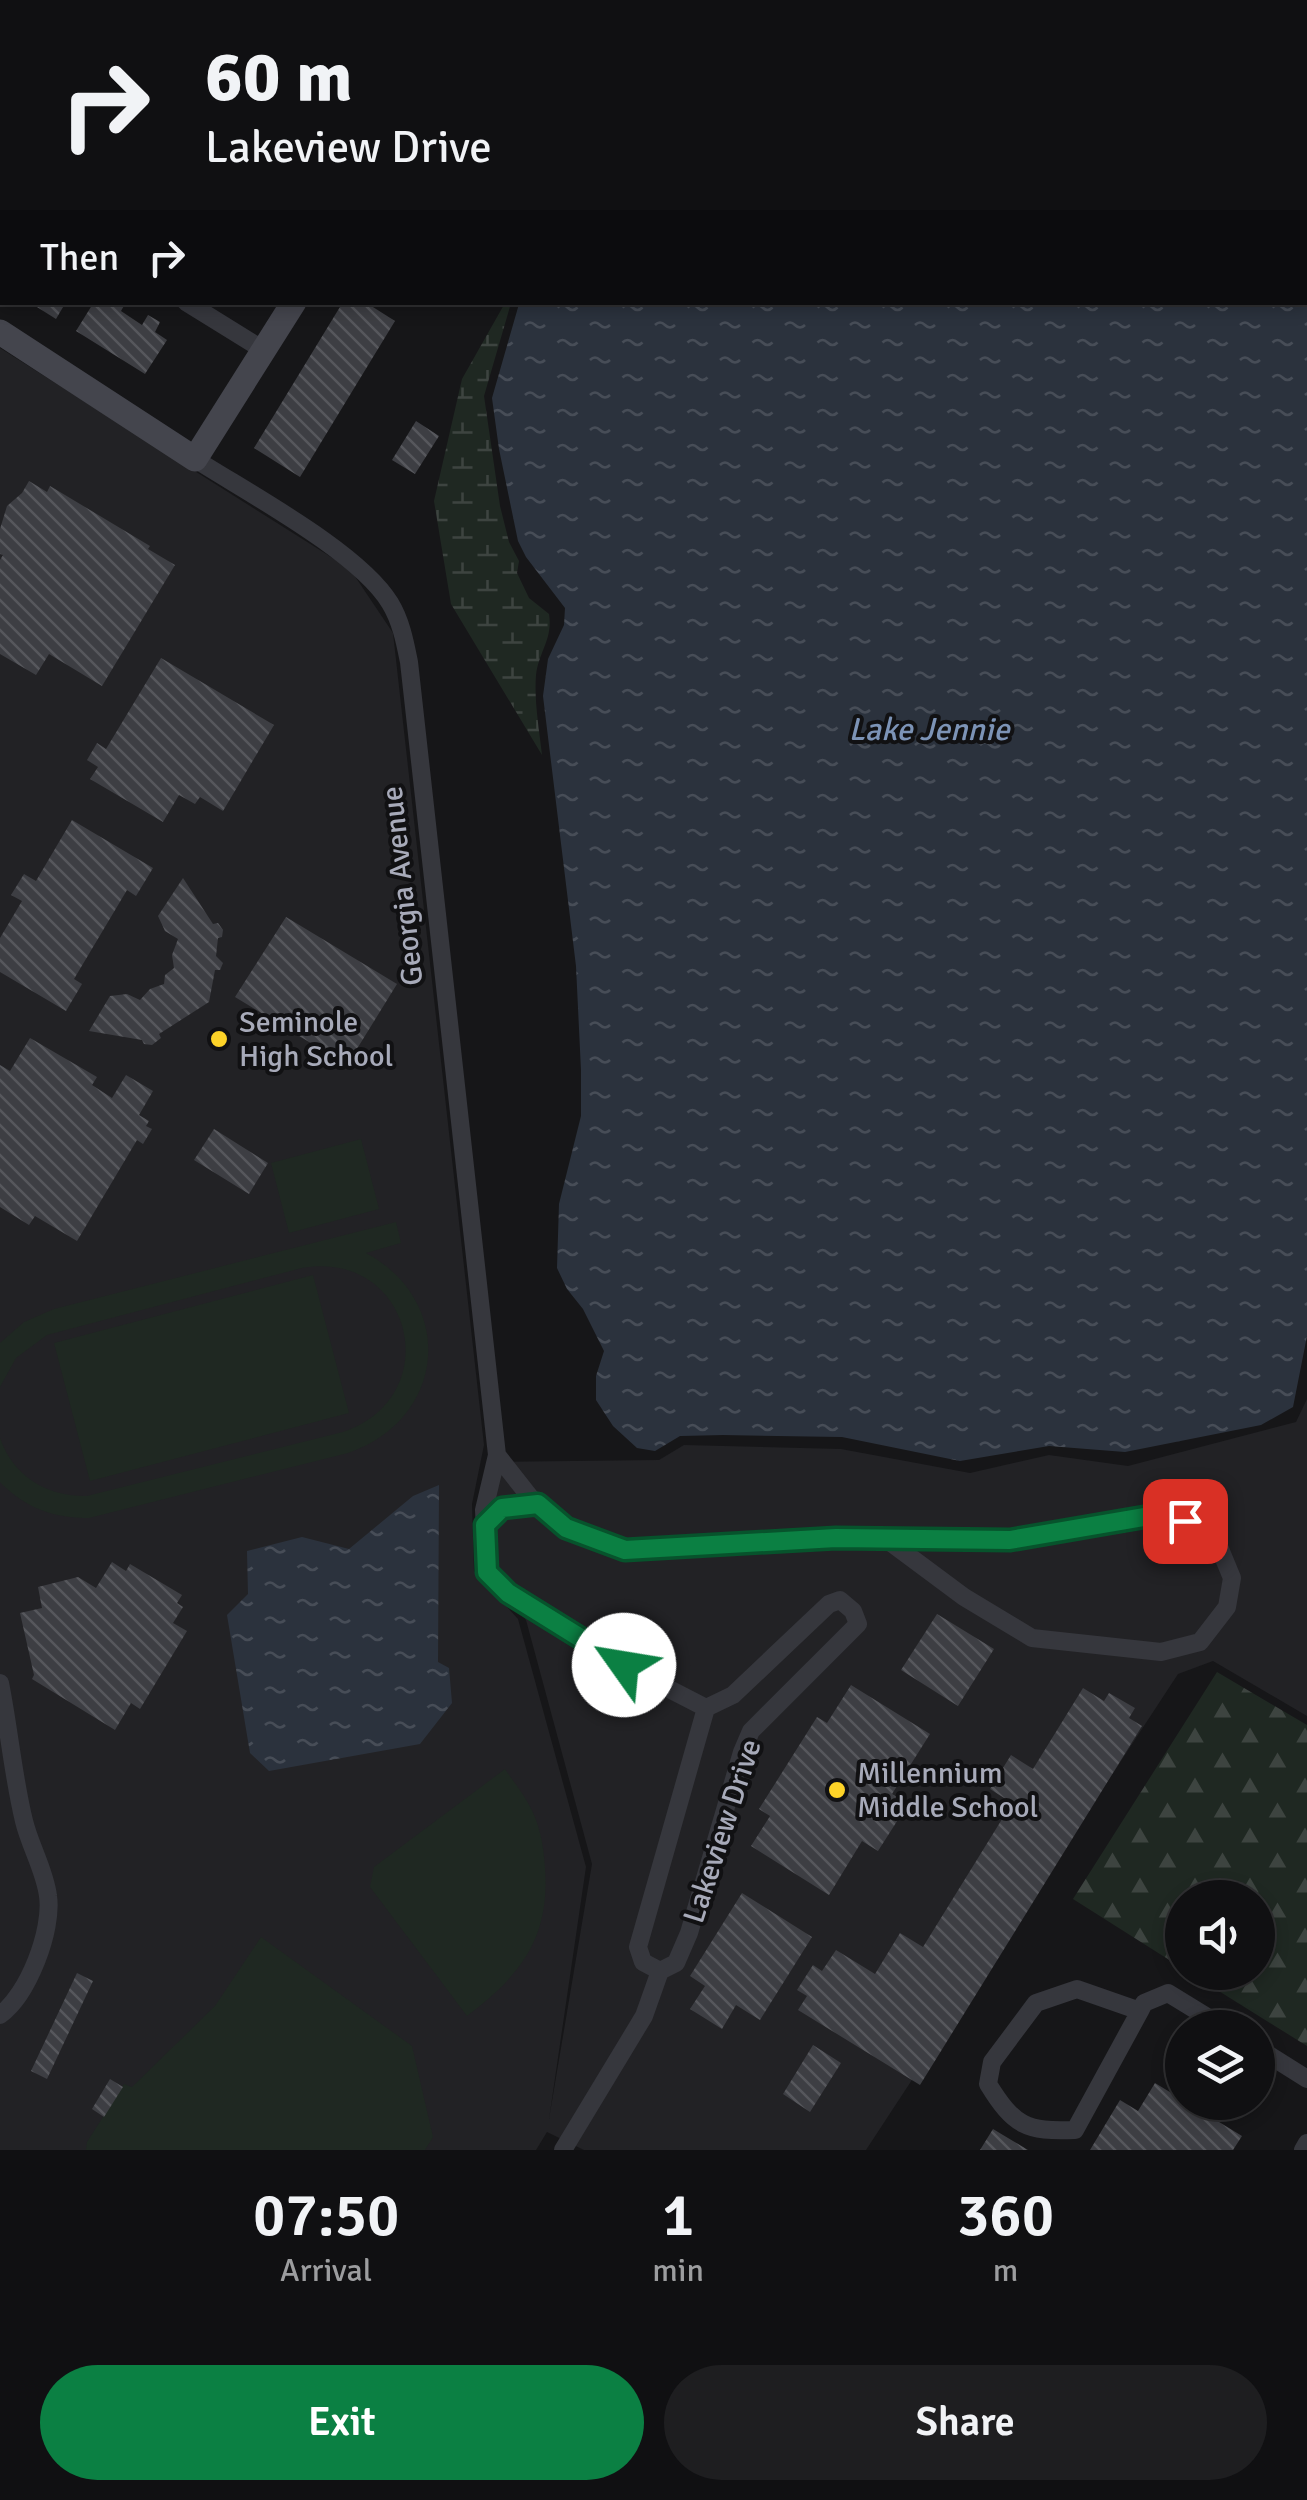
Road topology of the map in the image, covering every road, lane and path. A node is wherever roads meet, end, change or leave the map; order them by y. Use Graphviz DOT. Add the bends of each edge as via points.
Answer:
graph roads {
  1 [pos="191,305"];
  2 [pos="292,305"];
  3 [pos="0,332"];
  4 [pos="265,351"];
  5 [pos="195,458"];
  6 [pos="497,1455"];
  7 [pos="538,1504"];
  8 [pos="485,1525"];
  9 [pos="886,1538"];
  10 [pos="0,1683"];
  11 [pos="706,1708"];
  12 [pos="660,1971"];
  13 [pos="1196,2010"];
  14 [pos="1140,2011"];
  15 [pos="0,2015"];
  16 [pos="1275,2059"];
  17 [pos="1307,2079"];
  18 [pos="1307,2143"];
  19 [pos="562,2150"];
  20 [pos="1303,2150"];
  1 -- 4 [label="street"];
  2 -- 4 [label="street"];
  3 -- 5 [label="street, Georgia Avenue"];
  4 -- 5 [label="street"];
  5 -- 6 [label="street, Georgia Avenue" via="360,568 391,604 402,629"];
  6 -- 7 [label="street"];
  6 -- 8 [label="street, Lakeview Drive"];
  7 -- 8 [label="street" via="502,1508"];
  7 -- 9 [label="street" via="566,1528 625,1550"];
  8 -- 11 [label="street, Lakeview Drive" via="487,1572 508,1593"];
  9 -- 9 [label="street" via="1010,1540 1167,1513 1202,1528 1220,1548 1232,1578 1227,1606 1200,1642 1161,1652 1032,1638"];
  10 -- 15 [label="street" via="24,1822 48,1897 33,1972"];
  11 -- 12 [label="street, Lakeview Drive" via="638,1948 643,1962"];
  11 -- 12 [label="street, Lakeview Drive" via="732,1695 829,1604 840,1600 852,1611 858,1624 751,1731 689,1933 676,1963"];
  12 -- 19 [label="street, Lakeview Drive" via="644,2016"];
  13 -- 14 [label="street" via="1168,1992"];
  14 -- 14 [label="street" via="1075,2130 1043,2132 1008,2116 988,2084 992,2062 1036,2003 1077,1989"];
  16 -- 17 [label="street"];
  18 -- 20 [label="street"];
}
